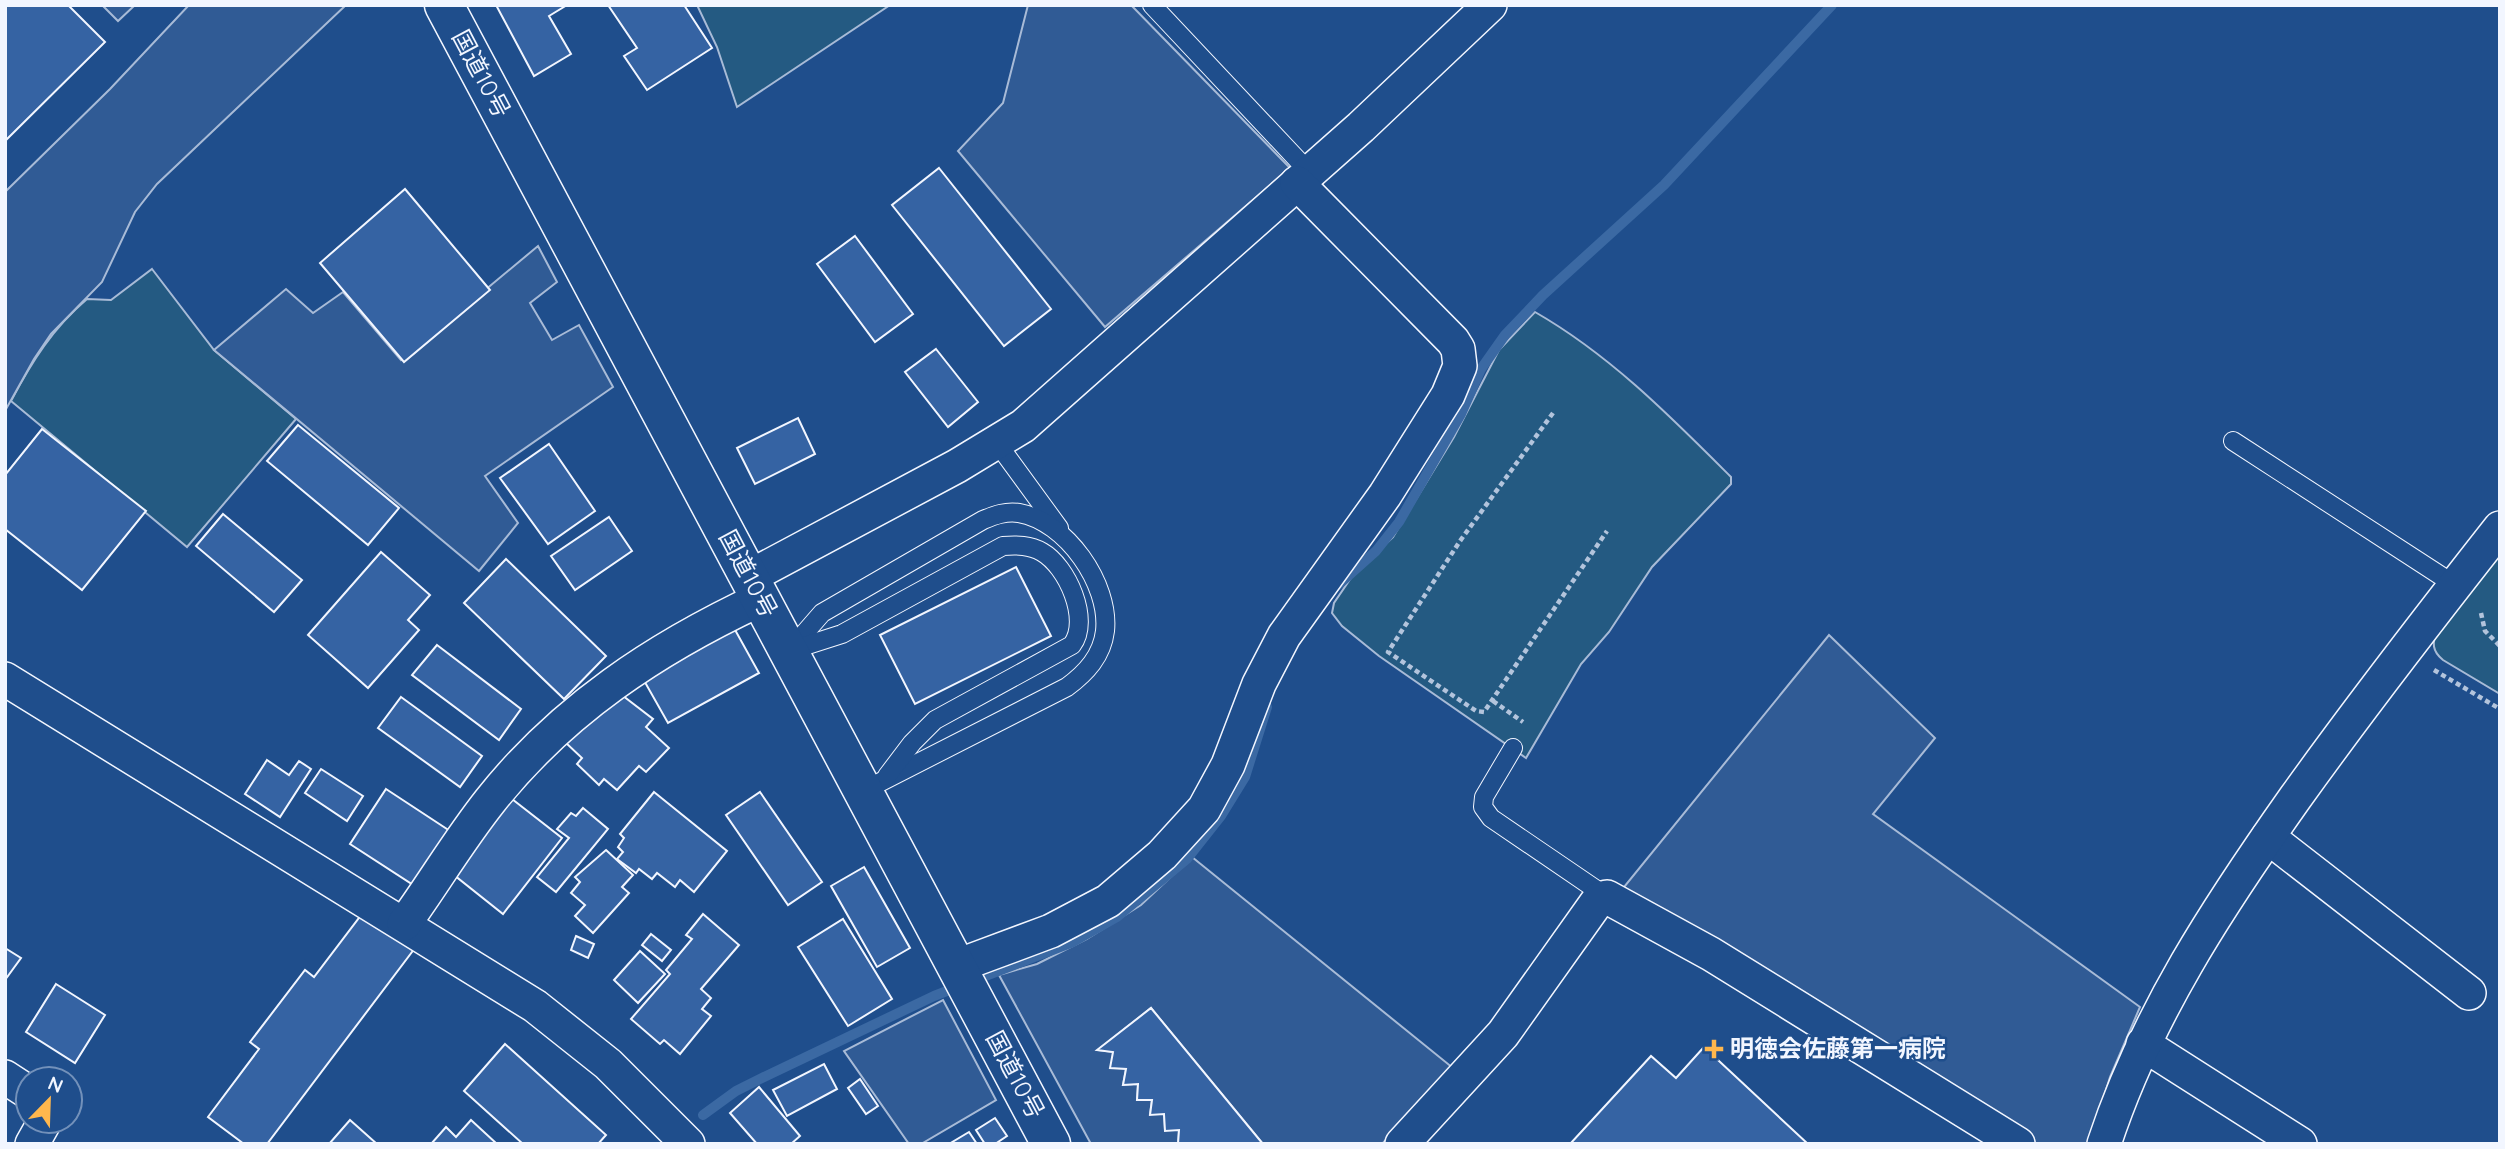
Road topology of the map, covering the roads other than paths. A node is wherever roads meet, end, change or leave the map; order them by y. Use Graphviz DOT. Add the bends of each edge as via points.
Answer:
graph roads {
  1 [pos="444,5"];
  2 [pos="1152,5"];
  3 [pos="1490,5"];
  4 [pos="1304,178"];
  5 [pos="2233,441"];
  6 [pos="998,443"];
  7 [pos="2500,528"];
  8 [pos="1070,543"];
  9 [pos="2455,585"];
  10 [pos="755,588"];
  11 [pos="789,651"];
  12 [pos="5,679"];
  13 [pos="1513,748"];
  14 [pos="873,786"];
  15 [pos="2268,837"];
  16 [pos="1606,897"];
  17 [pos="404,925"];
  18 [pos="957,966"];
  19 [pos="2469,993"];
  20 [pos="2143,1044"];
  21 [pos="681,1142"];
  22 [pos="1051,1144"];
  23 [pos="1402,1144"];
  24 [pos="2018,1144"];
  25 [pos="2104,1144"];
  26 [pos="2300,1144"];
  1 -- 10 [label="highway, 国道10号"];
  2 -- 4 [label="lane"];
  3 -- 4 [label="street"];
  4 -- 6 [label="street" via="1072,386"];
  4 -- 18 [label="street" via="1453,341 1460,358 1456,377 1397,478 1284,636 1204,810 1162,855 1108,901 1051,931"];
  5 -- 9 [label="lane"];
  6 -- 8 [label="lane"];
  6 -- 10 [label="street"];
  7 -- 9 [label="street"];
  8 -- 11 [label="lane" via="1040,519 1001,513 822,613"];
  8 -- 14 [label="lane" via="1104,605 1105,633 1092,664 1067,687"];
  9 -- 15 [label="street"];
  10 -- 11 [label="highway, 国道10号"];
  10 -- 17 [label="street" via="614,681 560,726 489,802"];
  11 -- 14 [label="highway, 国道10号"];
  11 -- 14 [label="lane" via="842,634 1003,546 1033,548 1056,565 1079,612 1080,628 1072,645 935,720"];
  12 -- 17 [label="street"];
  13 -- 16 [label="lane" via="1483,807 1491,818"];
  14 -- 18 [label="highway, 国道10号"];
  15 -- 19 [label="street"];
  15 -- 20 [label="street" via="2200,939"];
  16 -- 23 [label="street" via="1599,899 1490,1050"];
  16 -- 24 [label="street" via="1711,954"];
  17 -- 21 [label="street" via="508,988 565,1029 608,1064"];
  18 -- 22 [label="highway, 国道10号"];
  20 -- 25 [label="street"];
  20 -- 26 [label="street"];
}
